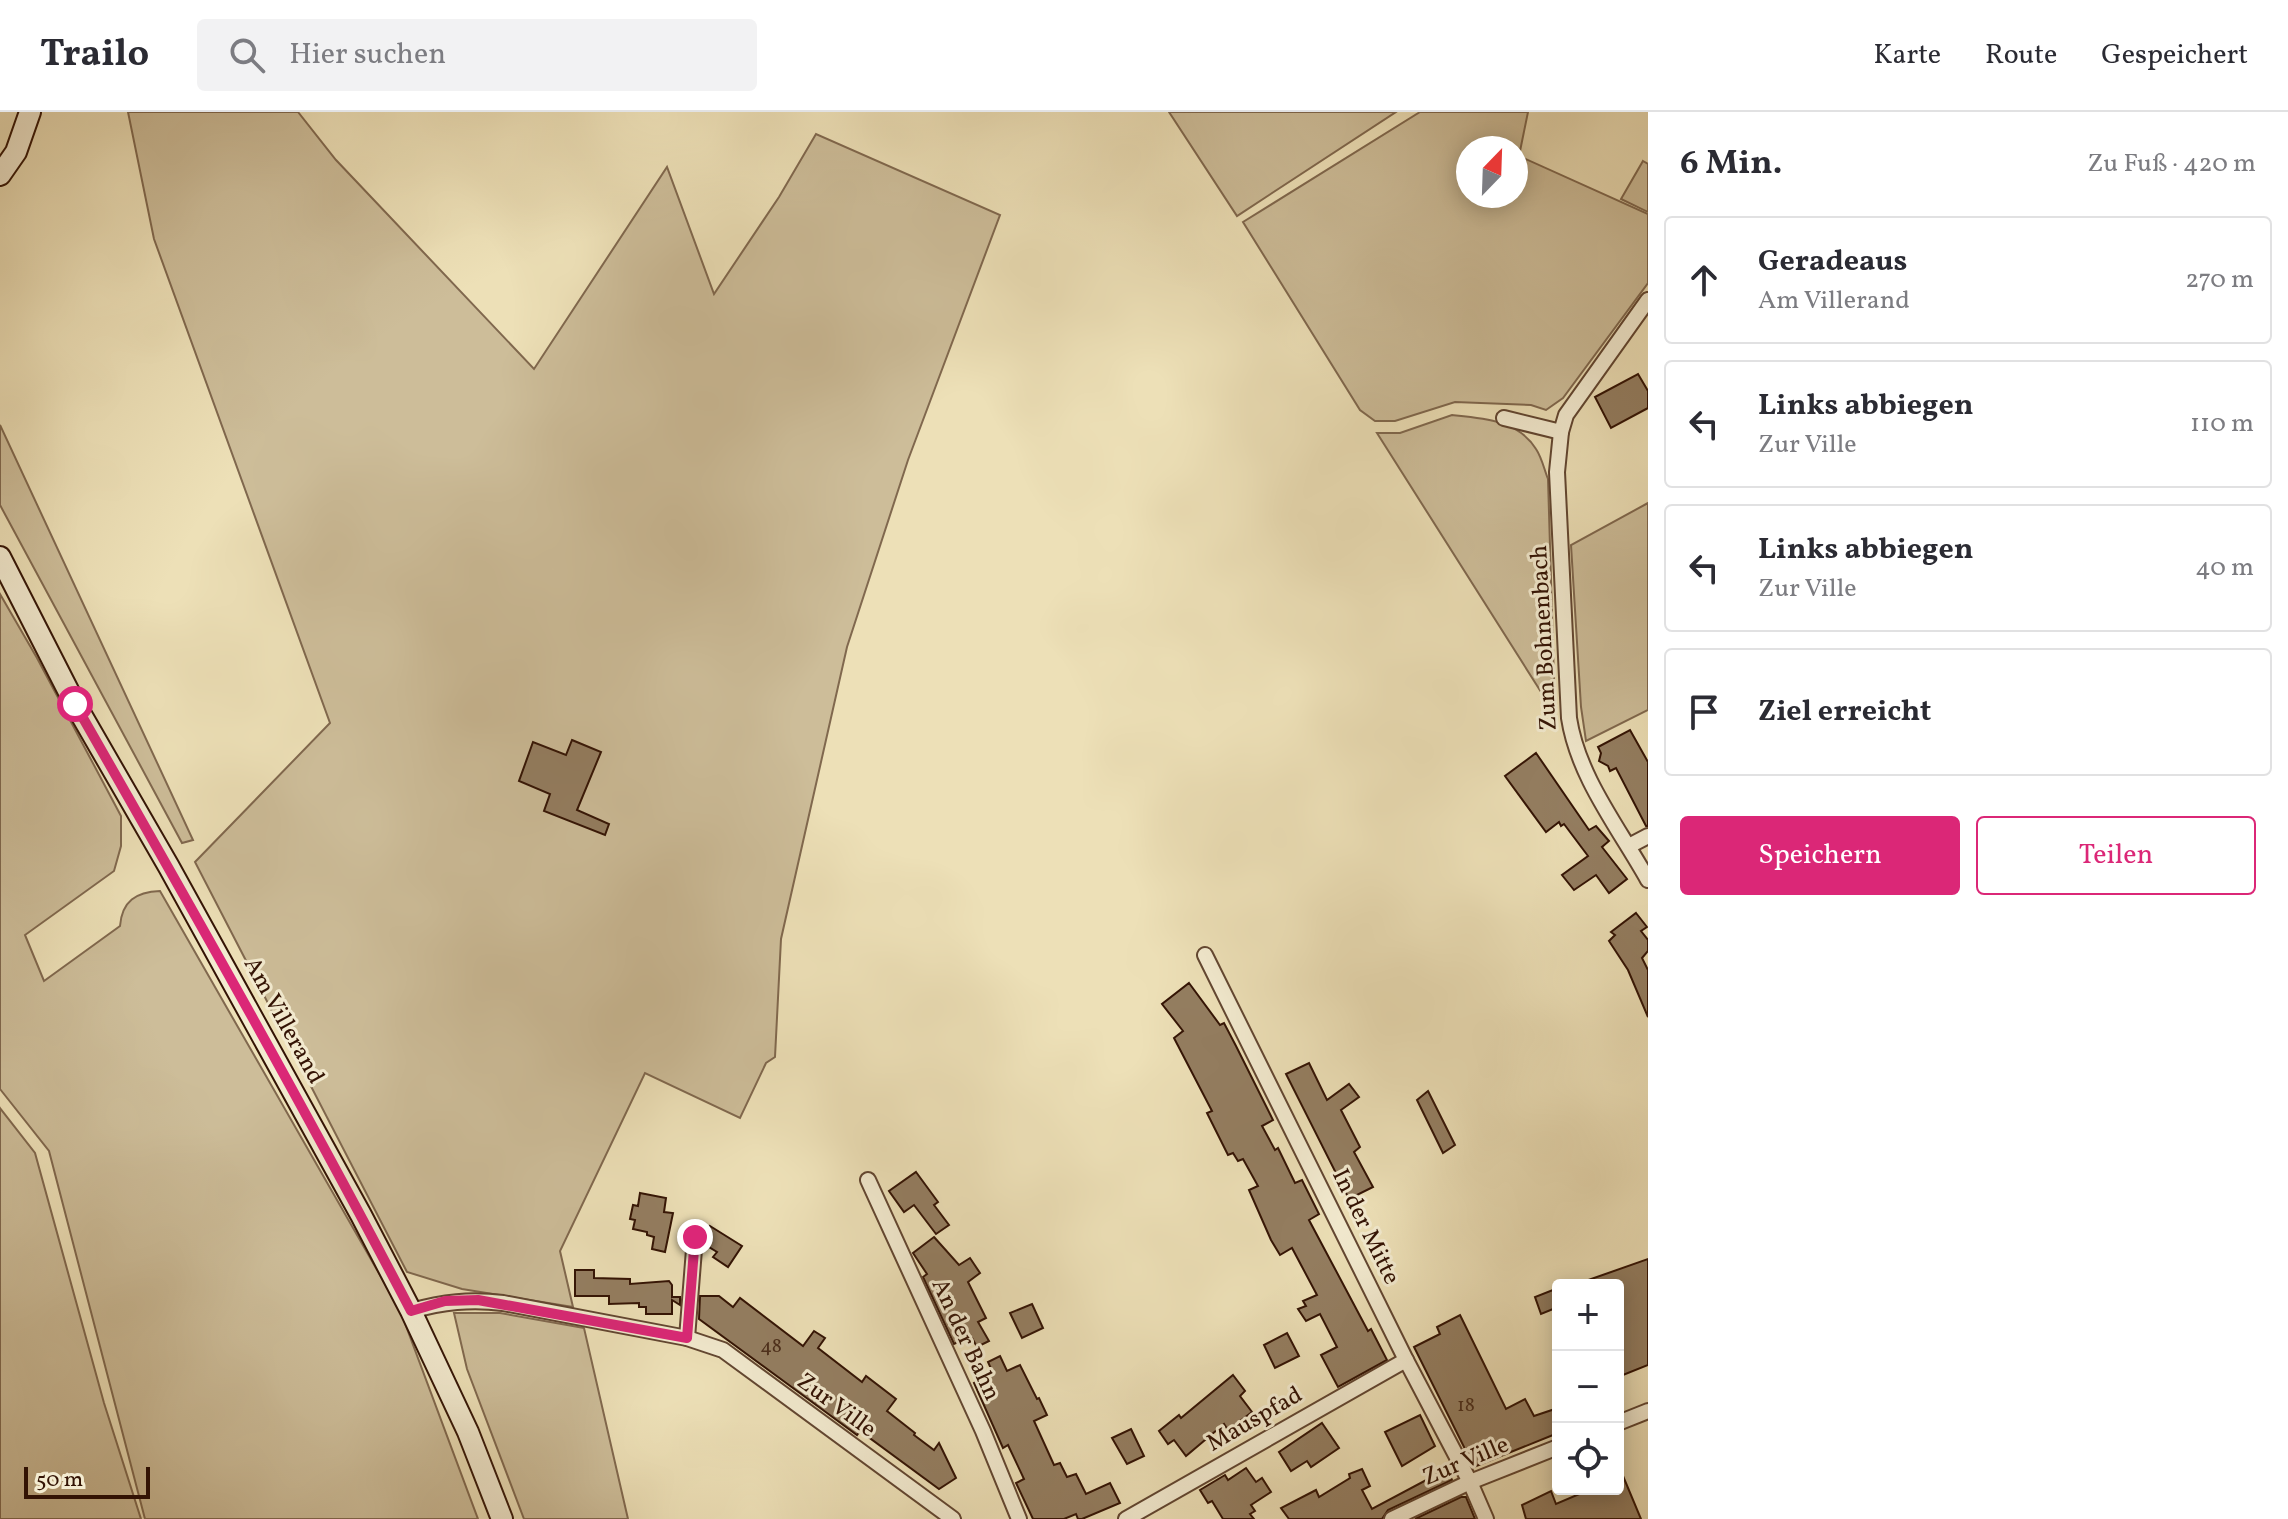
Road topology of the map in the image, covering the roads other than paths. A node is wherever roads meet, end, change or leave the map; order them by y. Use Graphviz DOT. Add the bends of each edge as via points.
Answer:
graph roads {
  1 [pos="30,112"];
  2 [pos="0,175"];
  3 [pos="1648,300"];
  4 [pos="1504,418"];
  5 [pos="1561,432"];
  6 [pos="0,557"];
  7 [pos="1648,836"];
  8 [pos="1629,846"];
  9 [pos="1648,880"];
  10 [pos="1205,955"];
  11 [pos="868,1180"];
  12 [pos="695,1237"];
  13 [pos="411,1311"];
  14 [pos="687,1338"];
  15 [pos="1406,1360"];
  16 [pos="1648,1411"];
  17 [pos="1624,1421"];
  18 [pos="1552,1449"];
  19 [pos="1470,1482"];
  20 [pos="502,1519"];
  21 [pos="953,1519"];
  22 [pos="1019,1519"];
  23 [pos="1126,1519"];
  24 [pos="1392,1519"];
  25 [pos="1486,1519"];
  1 -- 2 [label="main road" via="16,152"];
  3 -- 5 [label="street, Zum Bohnenbach" via="1573,403"];
  4 -- 5 [label="street"];
  5 -- 8 [label="street, Zum Bohnenbach" via="1557,472 1569,718 1578,757"];
  6 -- 13 [label="main road, Am Villerand" via="75,704"];
  7 -- 8 [label="street"];
  8 -- 9 [label="street, Zum Bohnenbach"];
  10 -- 15 [label="street, In der Mitte"];
  11 -- 22 [label="street, An der Bahn"];
  12 -- 14 [label="street"];
  13 -- 14 [label="street, Zur Ville" via="445,1301 478,1300"];
  13 -- 20 [label="main road, Am Villerand"];
  14 -- 21 [label="street, Zur Ville" via="723,1350"];
  15 -- 19 [label="street, In der Mitte"];
  15 -- 23 [label="street, Mauspfad"];
  16 -- 17 [label="street"];
  18 -- 19 [label="street, Zur Ville"];
  19 -- 24 [label="street, Zur Ville"];
  19 -- 25 [label="street, In der Mitte"];
}
